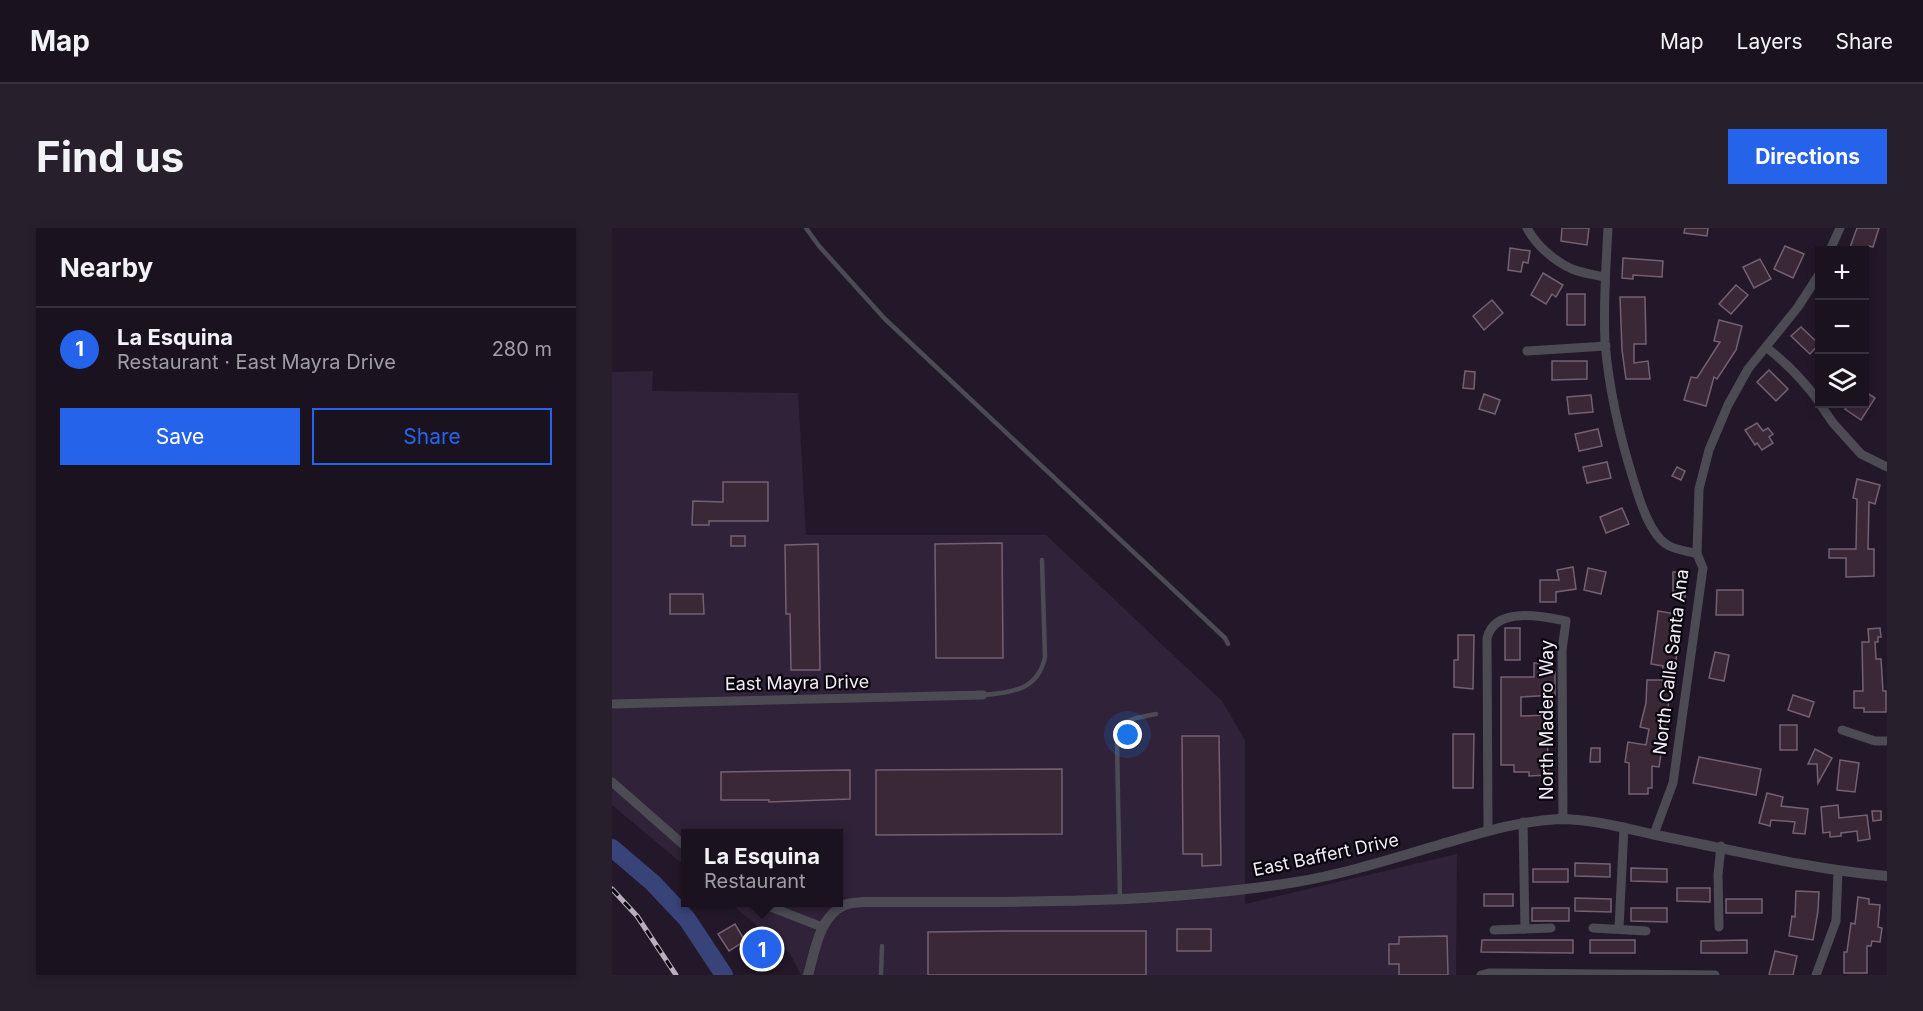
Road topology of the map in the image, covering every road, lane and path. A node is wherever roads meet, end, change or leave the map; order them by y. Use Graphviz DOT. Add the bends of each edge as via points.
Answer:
graph roads {
  1 [pos="806,228"];
  2 [pos="1527,228"];
  3 [pos="1608,228"];
  4 [pos="1840,228"];
  5 [pos="1832,246"];
  6 [pos="1605,278"];
  7 [pos="1815,281"];
  8 [pos="1606,346"];
  9 [pos="1767,348"];
  10 [pos="1527,351"];
  11 [pos="1815,396"];
  12 [pos="1823,408"];
  13 [pos="1887,467"];
  14 [pos="1697,554"];
  15 [pos="1042,560"];
  16 [pos="1228,644"];
  17 [pos="983,695"];
  18 [pos="612,704"];
  19 [pos="1156,714"];
  20 [pos="1842,730"];
  21 [pos="1887,741"];
  22 [pos="612,782"];
  23 [pos="1563,819"];
  24 [pos="1522,822"];
  25 [pos="1624,827"];
  26 [pos="1488,831"];
  27 [pos="1654,834"];
  28 [pos="681,843"];
  29 [pos="1721,846"];
  30 [pos="1838,871"];
  31 [pos="1887,876"];
  32 [pos="1120,898"];
  33 [pos="843,906"];
  34 [pos="769,907"];
  35 [pos="842,907"];
  36 [pos="822,927"];
  37 [pos="1719,927"];
  38 [pos="1551,928"];
  39 [pos="1593,928"];
  40 [pos="1619,928"];
  41 [pos="1525,929"];
  42 [pos="1494,930"];
  43 [pos="1646,931"];
  44 [pos="882,946"];
  45 [pos="1606,974"];
  46 [pos="808,975"];
  47 [pos="881,975"];
  48 [pos="1481,975"];
  49 [pos="1715,975"];
  50 [pos="1816,975"];
  1 -- 16 [label="lane" via="885,319"];
  2 -- 6 [label="street" via="1533,240 1553,257 1573,269"];
  3 -- 6 [label="street"];
  4 -- 5 [label="street"];
  6 -- 8 [label="street"];
  7 -- 9 [label="street, North Calle Santa Ana"];
  8 -- 10 [label="street"];
  8 -- 14 [label="street" via="1615,410 1640,502 1654,531 1666,544"];
  9 -- 11 [label="street"];
  9 -- 14 [label="street, North Calle Santa Ana" via="1748,369 1709,450 1699,489"];
  12 -- 13 [label="street" via="1861,454"];
  14 -- 27 [label="street, North Calle Santa Ana" via="1703,568 1673,783"];
  15 -- 17 [label="lane" via="1043,667 1027,686"];
  17 -- 18 [label="street, East Mayra Drive"];
  19 -- 32 [label="lane" via="1120,724"];
  20 -- 21 [label="street"];
  22 -- 28 [label="street"];
  23 -- 24 [label="street, East Baffert Drive"];
  23 -- 25 [label="street, East Baffert Drive"];
  23 -- 26 [label="street, North Madero Way" via="1562,650 1566,621 1516,616 1496,622 1489,630 1486,647"];
  24 -- 26 [label="street, East Baffert Drive"];
  24 -- 41 [label="street"];
  25 -- 27 [label="street, East Baffert Drive"];
  25 -- 40 [label="street"];
  26 -- 32 [label="street, East Baffert Drive" via="1300,881 1232,892"];
  27 -- 29 [label="street, East Baffert Drive"];
  29 -- 30 [label="street, East Baffert Drive"];
  29 -- 37 [label="street"];
  30 -- 31 [label="street, East Baffert Drive"];
  30 -- 50 [label="street" via="1836,921"];
  32 -- 33 [label="street, East Baffert Drive" via="864,902"];
  34 -- 36 [label="street"];
  35 -- 36 [label="street, East Baffert Drive"];
  36 -- 46 [label="street, East Baffert Drive"];
  38 -- 41 [label="street"];
  39 -- 40 [label="street"];
  40 -- 43 [label="street"];
  41 -- 42 [label="street"];
  44 -- 47 [label="lane"];
  45 -- 48 [label="street"];
  45 -- 49 [label="street"];
}
